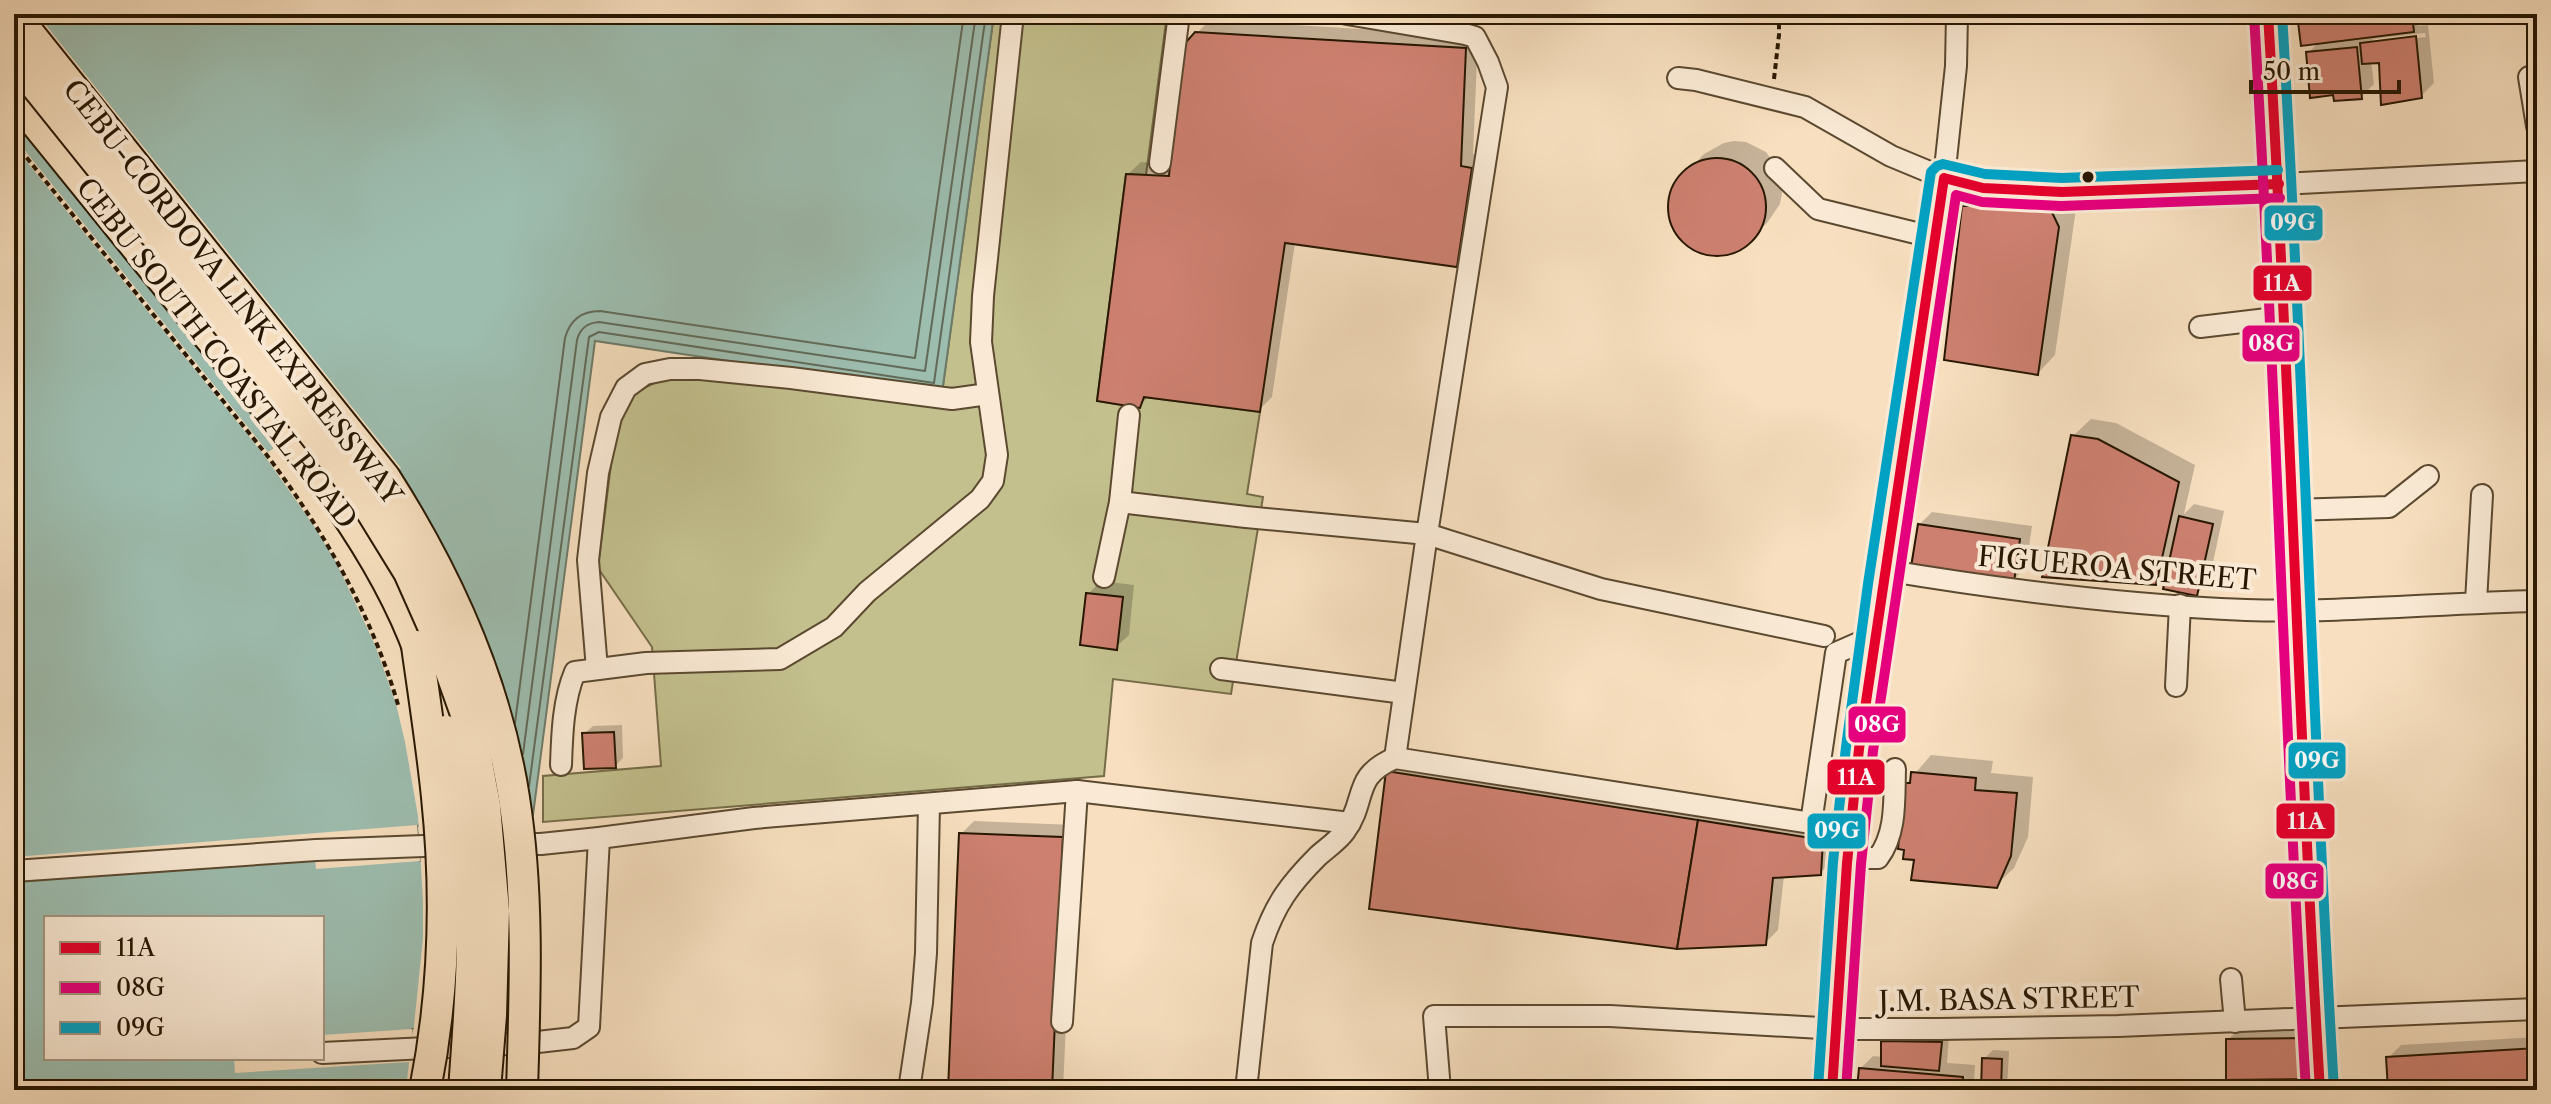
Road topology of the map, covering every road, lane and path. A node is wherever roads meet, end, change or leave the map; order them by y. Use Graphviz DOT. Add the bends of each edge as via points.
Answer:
graph roads {
  1 [pos="1013,14"];
  2 [pos="1179,14"];
  3 [pos="1347,14"];
  4 [pos="1779,14"];
  5 [pos="1957,14"];
  6 [pos="2268,14"];
  7 [pos="14,15"];
  8 [pos="14,58"];
  9 [pos="2529,77"];
  10 [pos="1678,78"];
  11 [pos="14,96"];
  12 [pos="1770,99"];
  13 [pos="2537,126"];
  14 [pos="14,142"];
  15 [pos="1160,163"];
  16 [pos="1775,168"];
  17 [pos="2537,171"];
  18 [pos="1944,178"];
  19 [pos="2279,184"];
  20 [pos="1936,238"];
  21 [pos="2284,317"];
  22 [pos="2200,327"];
  23 [pos="988,394"];
  24 [pos="1129,415"];
  25 [pos="2428,476"];
  26 [pos="2482,495"];
  27 [pos="1120,502"];
  28 [pos="2292,510"];
  29 [pos="1427,534"];
  30 [pos="1884,570"];
  31 [pos="1104,577"];
  32 [pos="2537,601"];
  33 [pos="2476,602"];
  34 [pos="2180,605"];
  35 [pos="2296,610"];
  36 [pos="1824,636"];
  37 [pos="1875,639"];
  38 [pos="417,646"];
  39 [pos="597,669"];
  40 [pos="1221,669"];
  41 [pos="2176,686"];
  42 [pos="1404,693"];
  43 [pos="402,716"];
  44 [pos="1395,758"];
  45 [pos="561,765"];
  46 [pos="1895,769"];
  47 [pos="1077,791"];
  48 [pos="929,804"];
  49 [pos="1350,823"];
  50 [pos="1811,823"];
  51 [pos="1850,829"];
  52 [pos="599,838"];
  53 [pos="1847,858"];
  54 [pos="14,871"];
  55 [pos="2231,979"];
  56 [pos="2537,1009"];
  57 [pos="2315,1019"];
  58 [pos="1062,1022"];
  59 [pos="2235,1022"];
  60 [pos="1838,1029"];
  61 [pos="324,1053"];
  62 [pos="425,1090"];
  63 [pos="464,1090"];
  64 [pos="485,1090"];
  65 [pos="522,1090"];
  66 [pos="909,1090"];
  67 [pos="1246,1090"];
  68 [pos="1440,1090"];
  69 [pos="1832,1090"];
  70 [pos="2320,1090"];
  1 -- 23 [label="street" via="983,296 981,342"];
  2 -- 15 [label="street"];
  3 -- 29 [label="street" via="1475,37 1497,87"];
  4 -- 12 [label="path"];
  5 -- 18 [label="street"];
  6 -- 19 [label="main road"];
  7 -- 65 [label="highway, CEBU-CORDOVA LINK EXPRESSWAY, bridge" via="385,478 452,595 491,702 514,798 523,902"];
  8 -- 64 [label="highway, CEBU SOUTH COASTAL ROAD, bridge" via="361,494 409,572 466,712 485,806 494,911"];
  9 -- 13 [label="street"];
  10 -- 12 [label="street"];
  11 -- 38 [label="highway, CEBU SOUTH COASTAL ROAD" via="340,506 388,583"];
  12 -- 18 [label="street" via="1805,107 1891,156"];
  14 -- 43 [label="path, bridge" via="297,496 356,597"];
  16 -- 20 [label="street" via="1818,209"];
  17 -- 19 [label="street"];
  18 -- 19 [label="street" via="1983,188 2062,192"];
  18 -- 20 [label="street"];
  19 -- 21 [label="main road"];
  20 -- 30 [label="street"];
  21 -- 22 [label="street"];
  21 -- 28 [label="main road"];
  23 -- 39 [label="street" via="997,455 993,481 980,499 867,592 834,627 780,659"];
  23 -- 39 [label="street" via="952,399 700,369 645,374 626,388 611,417 598,473 588,560"];
  24 -- 27 [label="street"];
  25 -- 28 [label="street" via="2389,507"];
  26 -- 33 [label="street"];
  27 -- 29 [label="street"];
  27 -- 31 [label="street"];
  28 -- 35 [label="main road"];
  29 -- 36 [label="street" via="1601,589"];
  29 -- 42 [label="street"];
  30 -- 34 [label="street, FIGUEROA STREET" via="2010,589"];
  30 -- 37 [label="street"];
  32 -- 33 [label="street, FIGUEROA STREET"];
  33 -- 35 [label="street, FIGUEROA STREET"];
  34 -- 35 [label="street, FIGUEROA STREET"];
  34 -- 41 [label="street"];
  35 -- 57 [label="main road"];
  37 -- 50 [label="street" via="1836,653"];
  37 -- 51 [label="street"];
  38 -- 62 [label="highway, bridge" via="437,797 442,890 438,995"];
  38 -- 63 [label="highway, CEBU SOUTH COASTAL ROAD, bridge" via="445,728 468,842 472,946"];
  39 -- 45 [label="street" via="575,672 570,684"];
  40 -- 42 [label="street"];
  42 -- 44 [label="street"];
  44 -- 49 [label="street" via="1367,777"];
  44 -- 50 [label="street"];
  46 -- 53 [label="street" via="1889,844 1878,858"];
  47 -- 48 [label="street"];
  47 -- 49 [label="street"];
  47 -- 58 [label="street"];
  48 -- 52 [label="street" via="754,818"];
  48 -- 66 [label="street" via="926,953"];
  49 -- 67 [label="street" via="1292,882 1269,921"];
  50 -- 51 [label="street"];
  51 -- 53 [label="street"];
  52 -- 54 [label="street"];
  52 -- 61 [label="street" via="589,1027 573,1038 544,1041"];
  53 -- 60 [label="street"];
  55 -- 59 [label="street"];
  56 -- 57 [label="street, J.M. BASA STREET"];
  57 -- 59 [label="street, J.M. BASA STREET"];
  57 -- 70 [label="main road"];
  59 -- 60 [label="street, J.M. BASA STREET"];
  60 -- 68 [label="street, J.M. BASA STREET" via="1610,1016 1434,1016"];
  60 -- 69 [label="street"];
}
